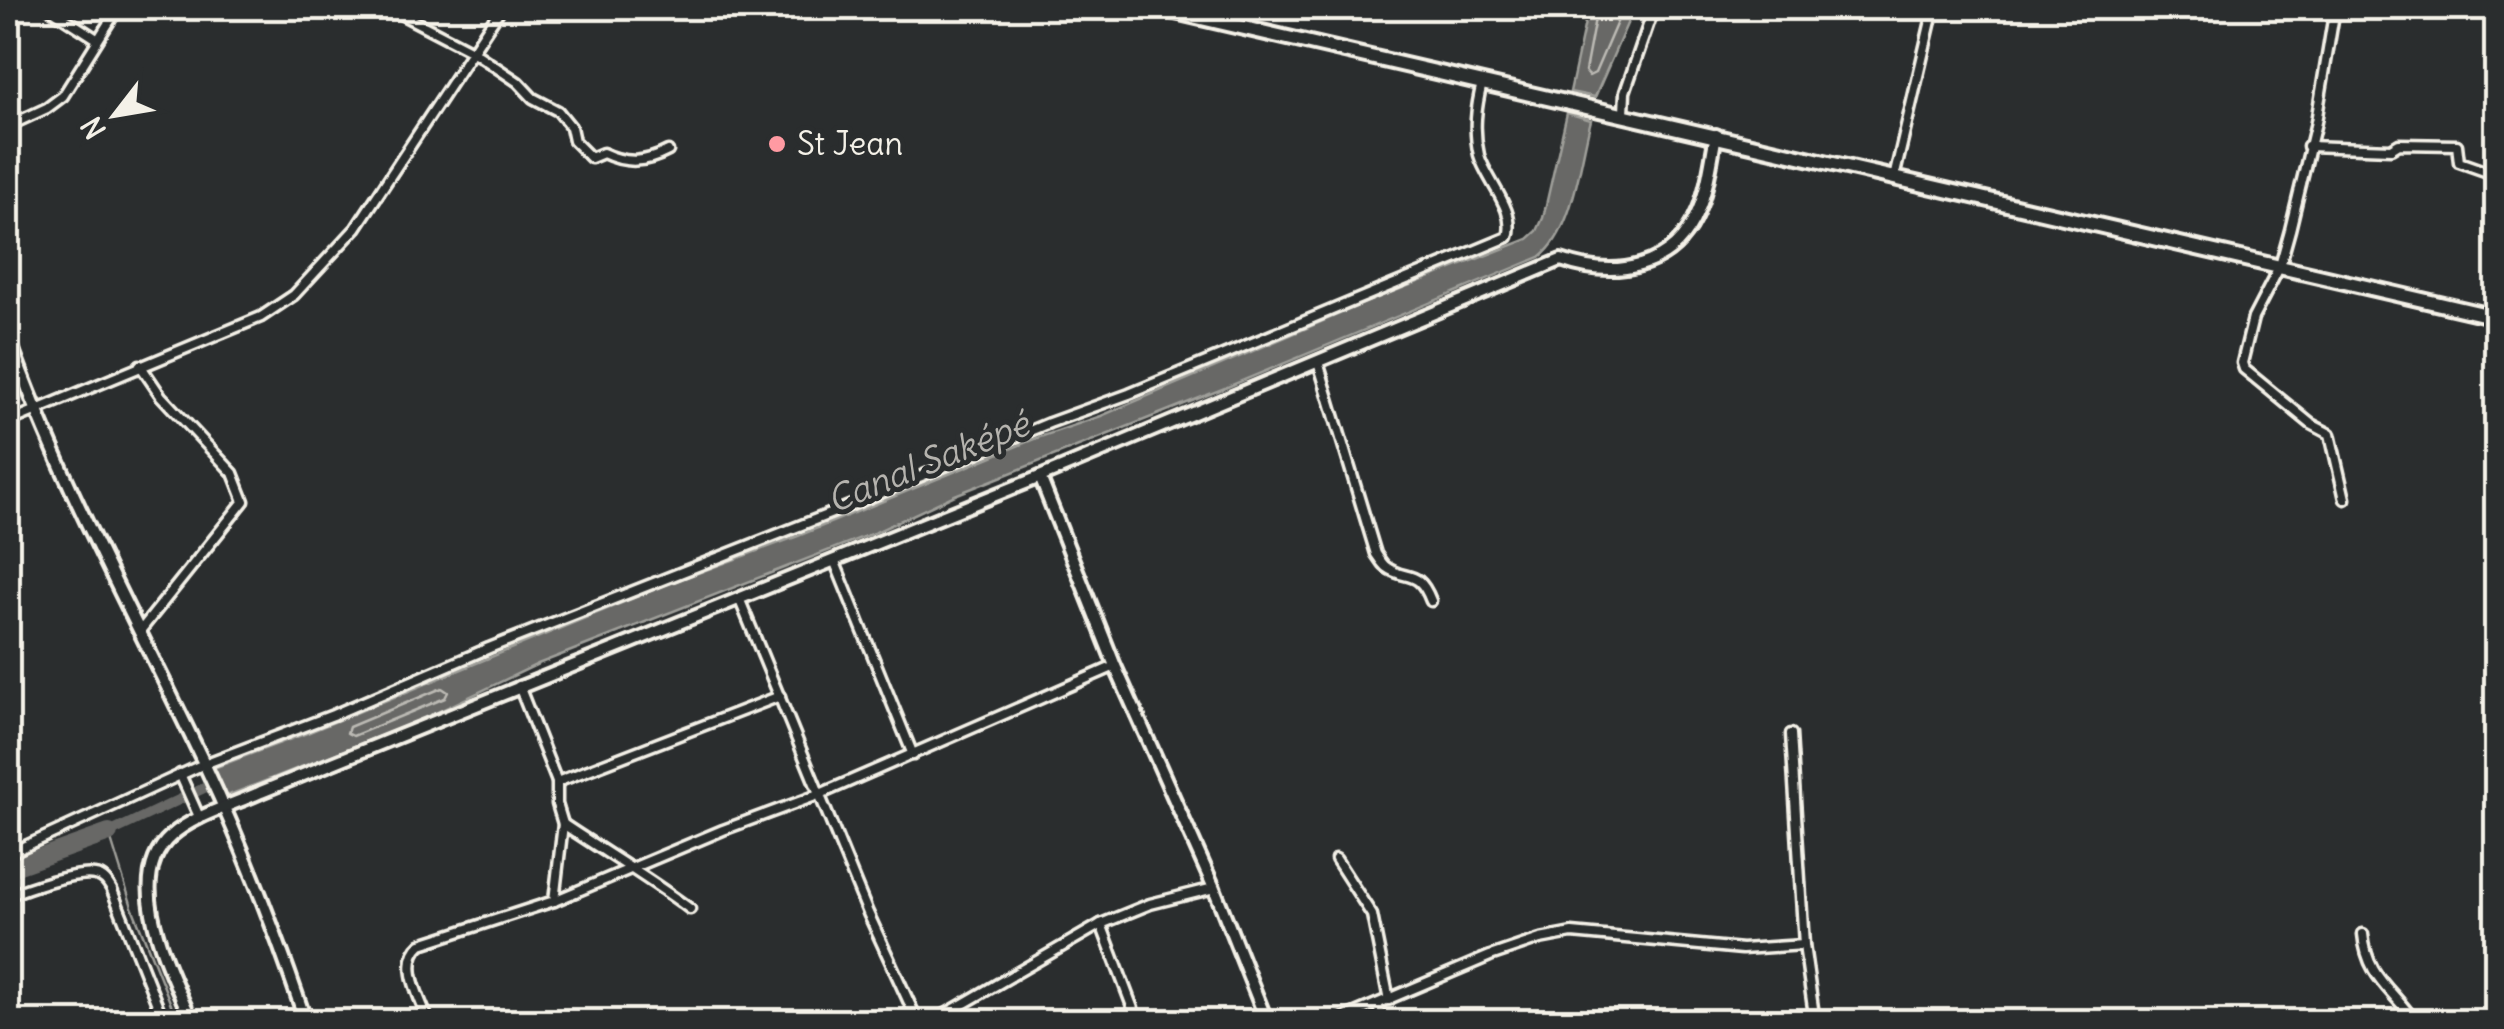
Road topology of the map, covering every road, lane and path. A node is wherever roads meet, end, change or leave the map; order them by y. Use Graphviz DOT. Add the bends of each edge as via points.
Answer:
graph roads {
  1 [pos="49,8"];
  2 [pos="118,8"];
  3 [pos="389,8"];
  4 [pos="500,8"];
  5 [pos="1158,8"];
  6 [pos="1654,8"];
  7 [pos="1934,8"];
  8 [pos="2335,8"];
  9 [pos="98,39"];
  10 [pos="472,52"];
  11 [pos="1482,81"];
  12 [pos="1619,112"];
  13 [pos="8,126"];
  14 [pos="1716,136"];
  15 [pos="2308,146"];
  16 [pos="668,151"];
  17 [pos="2496,176"];
  18 [pos="1894,178"];
  19 [pos="2280,266"];
  20 [pos="2496,317"];
  21 [pos="8,336"];
  22 [pos="1318,362"];
  23 [pos="140,366"];
  24 [pos="35,412"];
  25 [pos="8,422"];
  26 [pos="1040,477"];
  27 [pos="2345,499"];
  28 [pos="834,560"];
  29 [pos="739,598"];
  30 [pos="1431,601"];
  31 [pos="140,631"];
  32 [pos="1115,666"];
  33 [pos="519,686"];
  34 [pos="780,696"];
  35 [pos="1791,734"];
  36 [pos="913,755"];
  37 [pos="204,764"];
  38 [pos="180,774"];
  39 [pos="557,782"];
  40 [pos="818,794"];
  41 [pos="224,810"];
  42 [pos="200,819"];
  43 [pos="563,824"];
  44 [pos="8,829"];
  45 [pos="12,852"];
  46 [pos="1336,859"];
  47 [pos="629,870"];
  48 [pos="1214,888"];
  49 [pos="8,896"];
  50 [pos="554,901"];
  51 [pos="690,910"];
  52 [pos="1101,924"];
  53 [pos="2363,934"];
  54 [pos="1804,945"];
  55 [pos="1389,1000"];
  56 [pos="1377,1005"];
  57 [pos="164,1022"];
  58 [pos="192,1022"];
  59 [pos="306,1022"];
  60 [pos="429,1022"];
  61 [pos="918,1022"];
  62 [pos="932,1022"];
  63 [pos="1138,1022"];
  64 [pos="1266,1022"];
  65 [pos="1334,1022"];
  66 [pos="1384,1022"];
  67 [pos="1814,1022"];
  68 [pos="2415,1022"];
  1 -- 9 [label="street"];
  2 -- 9 [label="street"];
  3 -- 10 [label="street"];
  4 -- 10 [label="street"];
  5 -- 11 [label="main road"];
  6 -- 12 [label="street"];
  7 -- 18 [label="street"];
  8 -- 15 [label="street"];
  9 -- 13 [label="street" via="63,96"];
  10 -- 16 [label="street" via="558,111 592,158 603,153 622,162 652,160"];
  10 -- 23 [label="street" via="356,228 294,296 261,317"];
  11 -- 12 [label="main road"];
  11 -- 37 [label="street" via="1477,141 1486,175 1506,208 1508,236"];
  12 -- 14 [label="main road"];
  14 -- 18 [label="main road"];
  14 -- 22 [label="street" via="1700,208 1654,262 1607,270 1560,260"];
  15 -- 17 [label="street" via="2457,145 2459,162"];
  15 -- 19 [label="street"];
  18 -- 19 [label="main road"];
  19 -- 20 [label="main road"];
  19 -- 27 [label="street" via="2253,318 2242,363 2330,434"];
  21 -- 24 [label="street"];
  22 -- 26 [label="street"];
  22 -- 30 [label="street" via="1376,554 1388,569 1426,586"];
  23 -- 24 [label="street"];
  23 -- 31 [label="street" via="233,473 244,500"];
  24 -- 25 [label="street"];
  24 -- 31 [label="street"];
  26 -- 28 [label="street"];
  26 -- 32 [label="street"];
  28 -- 29 [label="street"];
  28 -- 36 [label="street"];
  29 -- 33 [label="street"];
  29 -- 34 [label="street"];
  31 -- 37 [label="street"];
  32 -- 36 [label="street"];
  32 -- 48 [label="street"];
  33 -- 39 [label="street"];
  33 -- 41 [label="street"];
  34 -- 39 [label="street"];
  34 -- 40 [label="street"];
  35 -- 54 [label="street"];
  36 -- 40 [label="street"];
  37 -- 38 [label="street"];
  37 -- 41 [label="street"];
  38 -- 42 [label="street"];
  38 -- 45 [label="street"];
  39 -- 43 [label="street"];
  40 -- 47 [label="street"];
  40 -- 61 [label="street"];
  41 -- 42 [label="street"];
  41 -- 59 [label="street"];
  42 -- 58 [label="street" via="153,856 147,884"];
  43 -- 47 [label="street"];
  43 -- 50 [label="street"];
  44 -- 45 [label="street"];
  46 -- 55 [label="street" via="1372,915"];
  47 -- 50 [label="street"];
  47 -- 51 [label="street" via="649,877"];
  48 -- 52 [label="street"];
  48 -- 64 [label="street"];
  49 -- 57 [label="street" via="82,875 105,879"];
  50 -- 60 [label="street" via="412,952"];
  52 -- 62 [label="street"];
  52 -- 63 [label="street"];
  53 -- 68 [label="street" via="2372,971"];
  54 -- 55 [label="street" via="1742,949 1572,933 1490,956"];
  54 -- 67 [label="street"];
  55 -- 56 [label="street"];
  56 -- 65 [label="street"];
  56 -- 66 [label="street"];
}
